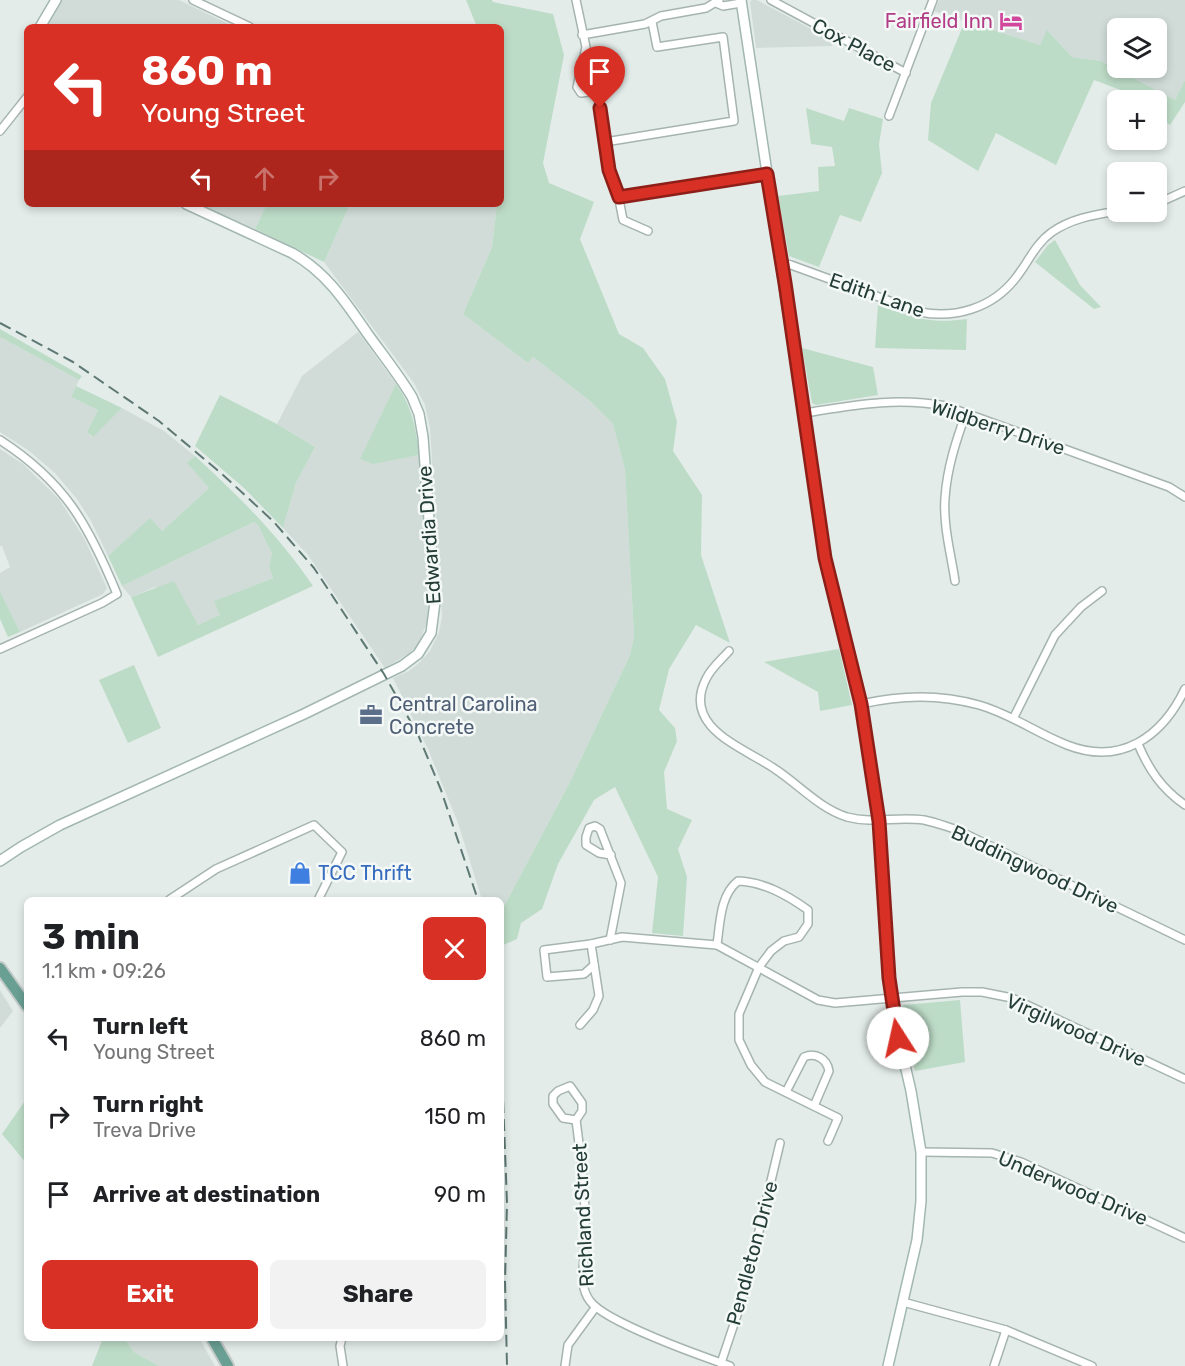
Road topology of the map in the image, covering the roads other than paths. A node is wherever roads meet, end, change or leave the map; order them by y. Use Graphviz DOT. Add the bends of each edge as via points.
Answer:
graph roads {
  1 [pos="56,0"];
  2 [pos="193,0"];
  3 [pos="576,0"];
  4 [pos="771,0"];
  5 [pos="933,0"];
  6 [pos="718,1"];
  7 [pos="741,2"];
  8 [pos="652,22"];
  9 [pos="42,24"];
  10 [pos="244,24"];
  11 [pos="582,35"];
  12 [pos="906,73"];
  13 [pos="24,101"];
  14 [pos="889,117"];
  15 [pos="0,131"];
  16 [pos="605,142"];
  17 [pos="767,174"];
  18 [pos="1185,191"];
  19 [pos="619,197"];
  20 [pos="1167,199"];
  21 [pos="192,207"];
  22 [pos="1107,213"];
  23 [pos="648,231"];
  24 [pos="780,262"];
  25 [pos="804,413"];
  26 [pos="966,413"];
  27 [pos="0,440"];
  28 [pos="1185,497"];
  29 [pos="955,580"];
  30 [pos="1102,591"];
  31 [pos="0,649"];
  32 [pos="729,651"];
  33 [pos="1185,689"];
  34 [pos="861,704"];
  35 [pos="1014,717"];
  36 [pos="1138,744"];
  37 [pos="1185,805"];
  38 [pos="879,821"];
  39 [pos="611,855"];
  40 [pos="0,861"];
  41 [pos="174,897"];
  42 [pos="320,897"];
  43 [pos="610,940"];
  44 [pos="1185,940"];
  45 [pos="591,944"];
  46 [pos="717,945"];
  47 [pos="594,966"];
  48 [pos="759,967"];
  49 [pos="0,968"];
  50 [pos="892,998"];
  51 [pos="24,1001"];
  52 [pos="580,1025"];
  53 [pos="1185,1079"];
  54 [pos="786,1092"];
  55 [pos="814,1106"];
  56 [pos="576,1120"];
  57 [pos="828,1141"];
  58 [pos="780,1143"];
  59 [pos="921,1152"];
  60 [pos="1185,1238"];
  61 [pos="903,1302"];
  62 [pos="595,1308"];
  63 [pos="1006,1330"];
  64 [pos="214,1341"];
  65 [pos="341,1341"];
  66 [pos="721,1363"];
  67 [pos="228,1366"];
  68 [pos="343,1366"];
  69 [pos="565,1366"];
  70 [pos="730,1366"];
  71 [pos="888,1366"];
  72 [pos="994,1366"];
  73 [pos="1092,1366"];
  1 -- 9 [label="street"];
  2 -- 10 [label="street"];
  3 -- 11 [label="street"];
  4 -- 12 [label="street, Cox Place"];
  5 -- 12 [label="street"];
  6 -- 7 [label="street" via="723,6"];
  6 -- 8 [label="street" via="706,8 661,16"];
  7 -- 17 [label="street"];
  8 -- 11 [label="street"];
  8 -- 16 [label="street" via="657,47 723,37 734,121"];
  11 -- 16 [label="street" via="586,53 577,87 581,93 597,92"];
  12 -- 14 [label="street"];
  13 -- 15 [label="street"];
  16 -- 19 [label="street" via="609,170"];
  17 -- 19 [label="street"];
  17 -- 24 [label="street"];
  18 -- 20 [label="street"];
  19 -- 23 [label="street" via="623,220"];
  21 -- 40 [label="street, Edwardia Drive" via="292,253 321,272 412,397 423,437 435,602 431,633 418,654 402,666 60,825"];
  22 -- 24 [label="street, Edith Lane" via="1083,217 1051,233 1037,245 1007,288 962,313 920,312"];
  24 -- 25 [label="street"];
  25 -- 26 [label="street, Wildberry Drive" via="892,401 925,402"];
  25 -- 34 [label="street" via="825,558"];
  26 -- 28 [label="street, Wildberry Drive" via="1169,487"];
  26 -- 29 [label="street" via="952,451 945,498"];
  27 -- 31 [label="street" via="45,473 72,505 92,537 117,594"];
  30 -- 35 [label="street" via="1055,635"];
  32 -- 38 [label="street, Buddingwood Drive" via="710,672 702,691 703,713 717,734 774,768 834,812"];
  33 -- 36 [label="street" via="1171,714"];
  34 -- 35 [label="street" via="933,696"];
  34 -- 38 [label="street"];
  35 -- 36 [label="street" via="1084,750 1107,751"];
  36 -- 37 [label="street" via="1156,779"];
  38 -- 44 [label="street, Buddingwood Drive" via="923,820 955,829"];
  38 -- 50 [label="street"];
  39 -- 43 [label="street" via="621,883"];
  41 -- 42 [label="street" via="216,869 314,825 342,852"];
  43 -- 45 [label="street"];
  43 -- 46 [label="street" via="622,937"];
  45 -- 47 [label="street"];
  45 -- 47 [label="street" via="544,950 547,978 584,974"];
  46 -- 48 [label="street, Virgilwood Drive"];
  46 -- 48 [label="street" via="729,888 738,880 775,890 808,910 808,924 799,937 784,941 771,951"];
  47 -- 52 [label="street" via="599,996"];
  48 -- 50 [label="street, Virgilwood Drive" via="818,1000 835,1003"];
  48 -- 54 [label="street" via="739,1014 739,1040 765,1082"];
  49 -- 51 [label="main road"];
  50 -- 53 [label="street, Virgilwood Drive" via="972,992 1012,998"];
  50 -- 59 [label="street"];
  54 -- 55 [label="street"];
  54 -- 55 [label="street" via="804,1057 819,1057 829,1071"];
  55 -- 57 [label="street" via="838,1118"];
  56 -- 56 [label="street, Richland Street" via="563,1118 553,1104 553,1096 570,1086 582,1103"];
  56 -- 62 [label="street, Richland Street" via="582,1149 587,1227 582,1277 585,1293"];
  58 -- 66 [label="street, Pendleton Drive" via="744,1294"];
  59 -- 60 [label="street, Underwood Drive" via="992,1153 1021,1162"];
  59 -- 61 [label="street" via="921,1201"];
  61 -- 63 [label="street"];
  61 -- 71 [label="street"];
  62 -- 66 [label="street, Richland Street"];
  62 -- 69 [label="street, Richland Street" via="568,1345"];
  63 -- 72 [label="street"];
  63 -- 73 [label="street"];
  64 -- 67 [label="main road"];
  65 -- 68 [label="street"];
  66 -- 70 [label="street, Richland Street"];
}
